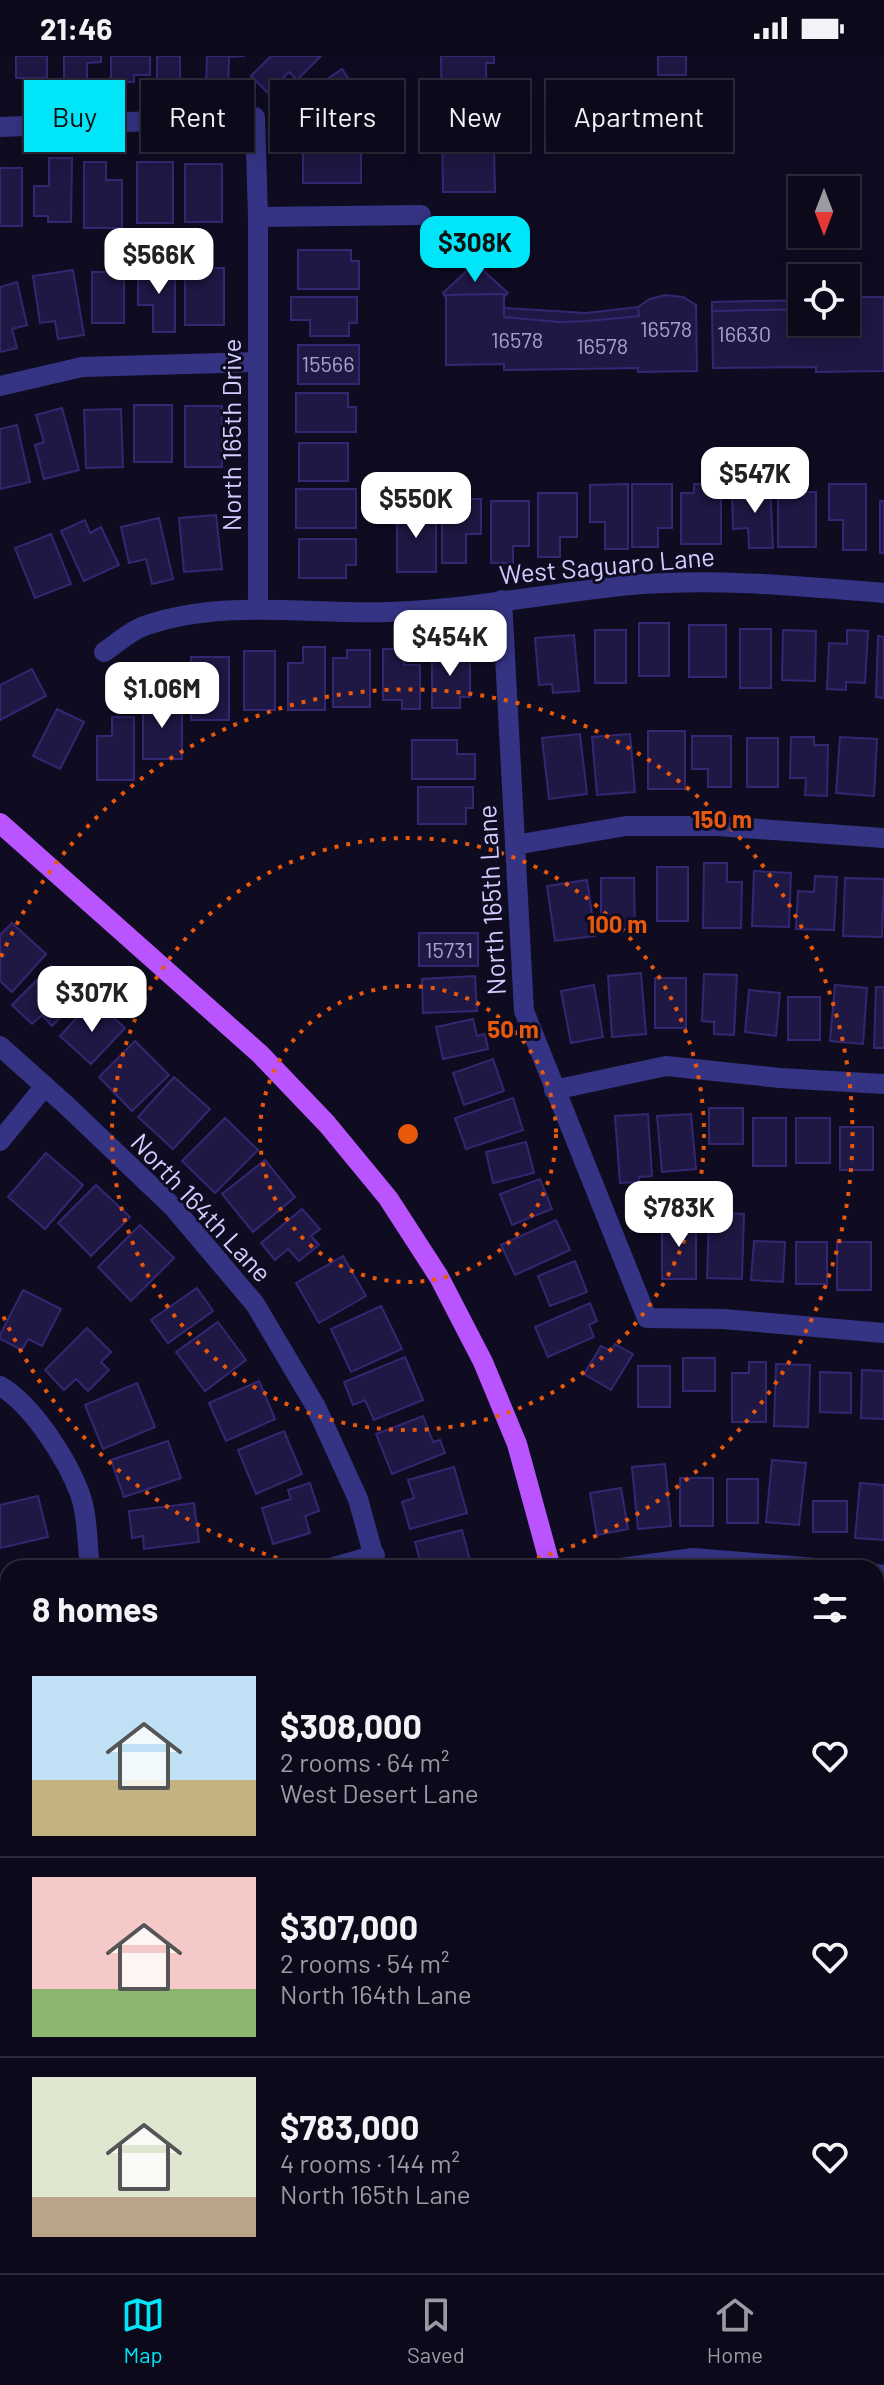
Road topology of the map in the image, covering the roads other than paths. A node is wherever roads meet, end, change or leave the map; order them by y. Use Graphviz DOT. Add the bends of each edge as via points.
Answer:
graph roads {
  1 [pos="0,127"];
  2 [pos="421,215"];
  3 [pos="258,217"];
  4 [pos="257,362"];
  5 [pos="0,386"];
  6 [pos="884,593"];
  7 [pos="502,600"];
  8 [pos="258,609"];
  9 [pos="104,652"];
  10 [pos="0,823"];
  11 [pos="884,838"];
  12 [pos="515,845"];
  13 [pos="0,1046"];
  14 [pos="884,1084"];
  15 [pos="45,1086"];
  16 [pos="554,1090"];
  17 [pos="0,1141"];
  18 [pos="884,1333"];
  19 [pos="0,1386"];
  20 [pos="89,1560"];
  21 [pos="375,1560"];
  22 [pos="549,1560"];
  23 [pos="679,1560"];
  24 [pos="712,1560"];
  1 -- 3 [label="street, North 165th Drive" via="255,117"];
  2 -- 3 [label="street"];
  3 -- 4 [label="street, North 165th Drive"];
  4 -- 5 [label="street" via="82,367"];
  4 -- 8 [label="street, North 165th Drive"];
  6 -- 7 [label="street, West Saguaro Lane" via="698,582"];
  7 -- 8 [label="street, West Saguaro Lane" via="390,612"];
  7 -- 12 [label="street, North 165th Lane"];
  8 -- 9 [label="street, West Saguaro Lane" via="207,611 142,627"];
  10 -- 22 [label="main road" via="260,1054 388,1198 439,1277 483,1362 517,1444"];
  11 -- 12 [label="street" via="717,826 626,826"];
  12 -- 16 [label="street, North 165th Lane" via="524,1011"];
  13 -- 15 [label="street, North 164th Lane"];
  14 -- 16 [label="street" via="666,1066"];
  15 -- 17 [label="street"];
  15 -- 21 [label="street, North 164th Lane" via="173,1207 255,1304 316,1407 358,1499"];
  16 -- 18 [label="street, North 165th Lane" via="647,1318"];
  19 -- 20 [label="street" via="34,1416 62,1458 81,1496"];
  23 -- 24 [label="street"];
}
